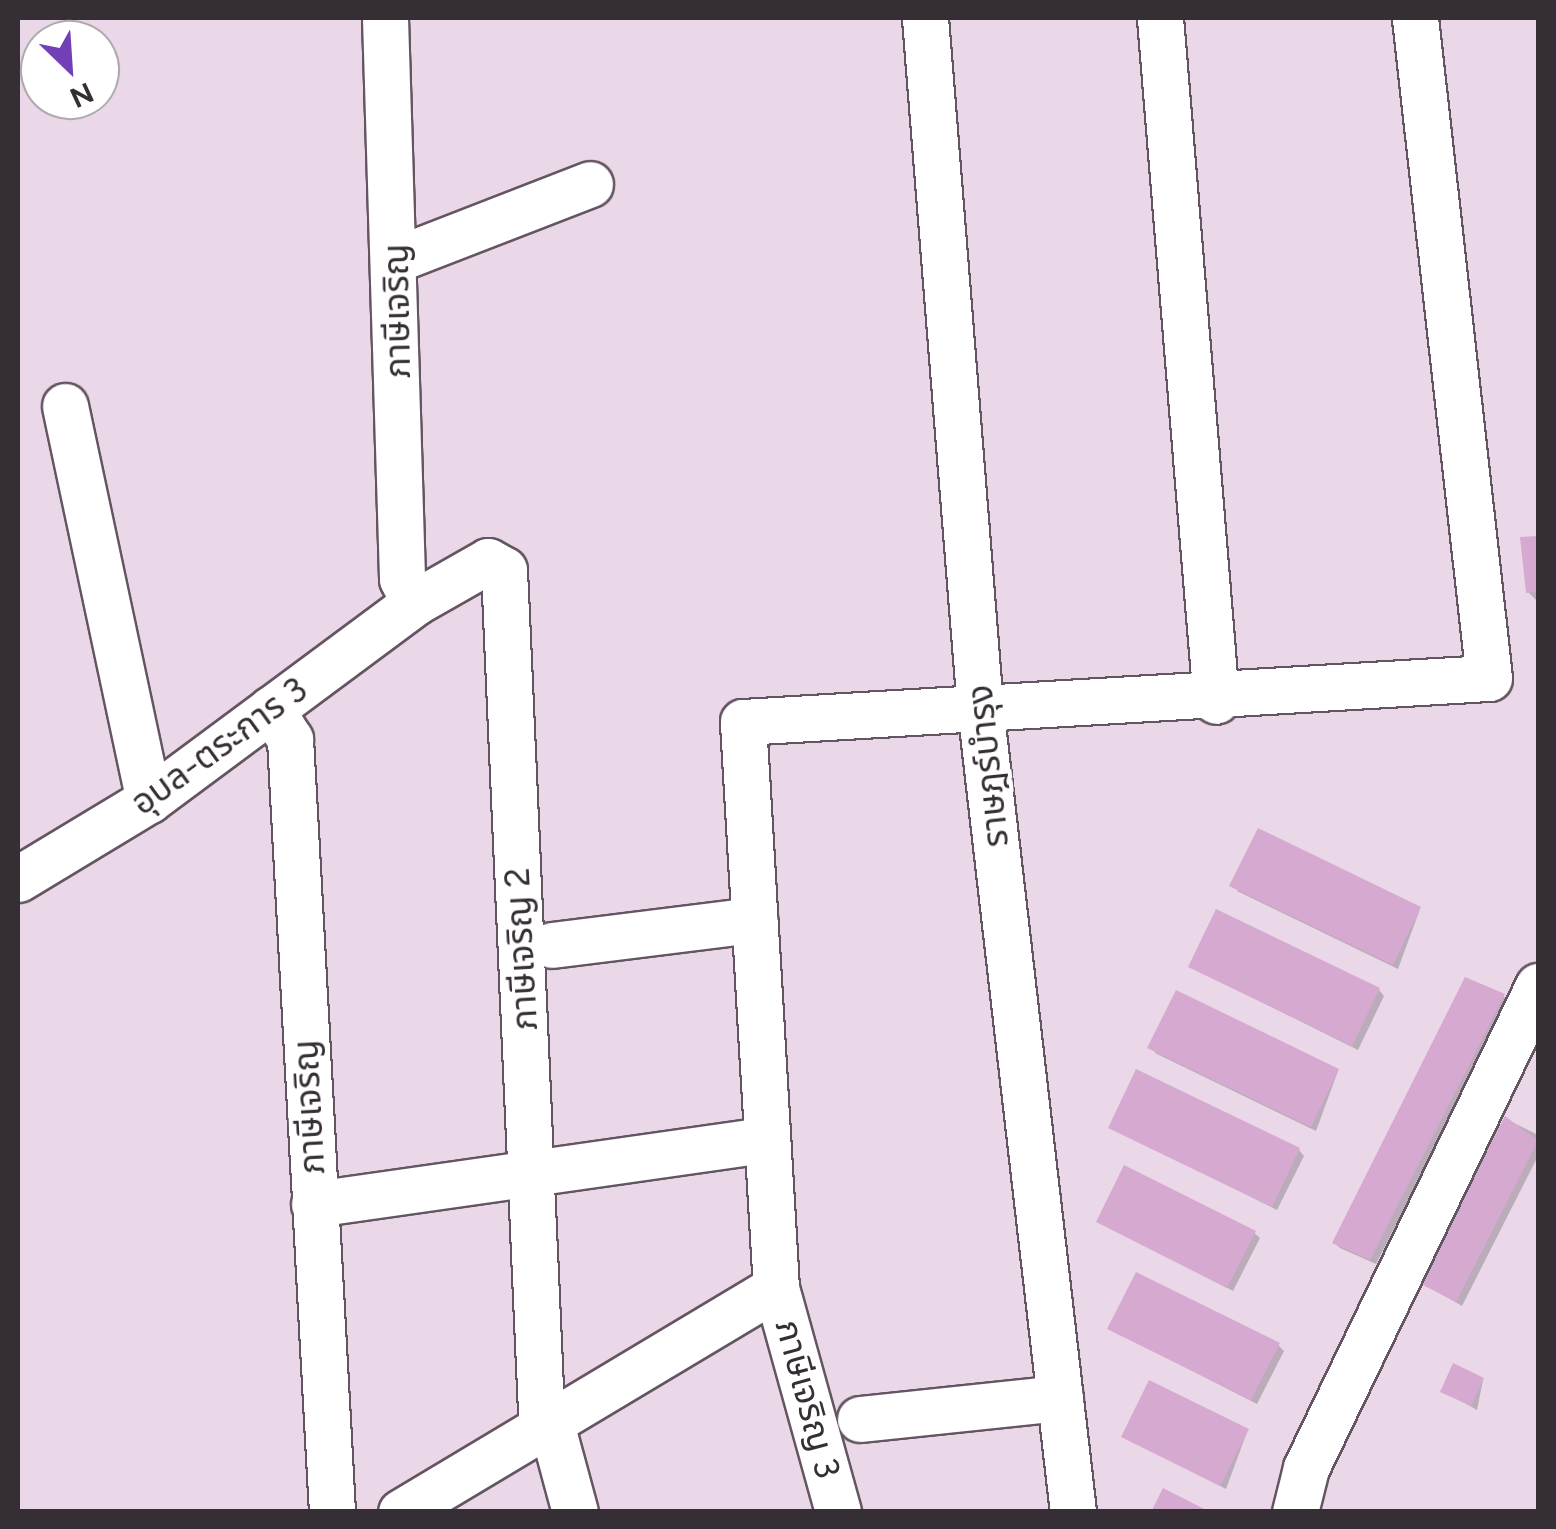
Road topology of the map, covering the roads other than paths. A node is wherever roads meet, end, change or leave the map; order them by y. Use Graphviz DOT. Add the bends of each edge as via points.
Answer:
graph roads {
  1 [pos="384,18"];
  2 [pos="925,18"];
  3 [pos="1160,18"];
  4 [pos="1415,18"];
  5 [pos="590,184"];
  6 [pos="397,259"];
  7 [pos="65,406"];
  8 [pos="414,602"];
  9 [pos="1216,701"];
  10 [pos="980,707"];
  11 [pos="270,709"];
  12 [pos="150,800"];
  13 [pos="18,879"];
  14 [pos="754,920"];
  15 [pos="552,945"];
  16 [pos="1538,986"];
  17 [pos="1522,1059"];
  18 [pos="762,1140"];
  19 [pos="532,1168"];
  20 [pos="314,1204"];
  21 [pos="776,1288"];
  22 [pos="1060,1398"];
  23 [pos="860,1420"];
  24 [pos="547,1430"];
  25 [pos="332,1512"];
  26 [pos="401,1512"];
  27 [pos="575,1512"];
  28 [pos="838,1512"];
  29 [pos="1073,1512"];
  30 [pos="1294,1512"];
  1 -- 6 [label="street, ภาษีเจริญ"];
  2 -- 10 [label="street, ราษฎร์บำรุง"];
  3 -- 9 [label="street"];
  4 -- 9 [label="street" via="1489,678"];
  5 -- 6 [label="street"];
  6 -- 8 [label="street, ภาษีเจริญ" via="402,579"];
  7 -- 12 [label="street"];
  8 -- 11 [label="street, อุบล-ตระการ 3"];
  8 -- 19 [label="street, ภาษีเจริญ 2" via="488,560 504,570"];
  9 -- 10 [label="street"];
  10 -- 14 [label="street, ภาษีเจริญ 3" via="743,722"];
  10 -- 22 [label="street, ราษฎร์บำรุง"];
  11 -- 12 [label="street, อุบล-ตระการ 3"];
  11 -- 20 [label="street, ภาษีเจริญ" via="290,739"];
  12 -- 13 [label="street, อุบล-ตระการ 3"];
  14 -- 15 [label="street"];
  14 -- 18 [label="street, ภาษีเจริญ 3"];
  16 -- 17 [label="street"];
  17 -- 30 [label="street" via="1306,1468"];
  18 -- 19 [label="street"];
  18 -- 21 [label="street, ภาษีเจริญ 3"];
  19 -- 20 [label="street"];
  19 -- 24 [label="street, ภาษีเจริญ 2"];
  20 -- 25 [label="street, ภาษีเจริญ"];
  21 -- 24 [label="street"];
  21 -- 28 [label="street, ภาษีเจริญ 3"];
  22 -- 23 [label="street"];
  22 -- 29 [label="street, ราษฎร์บำรุง"];
  24 -- 26 [label="street"];
  24 -- 27 [label="street, ภาษีเจริญ 2"];
}
